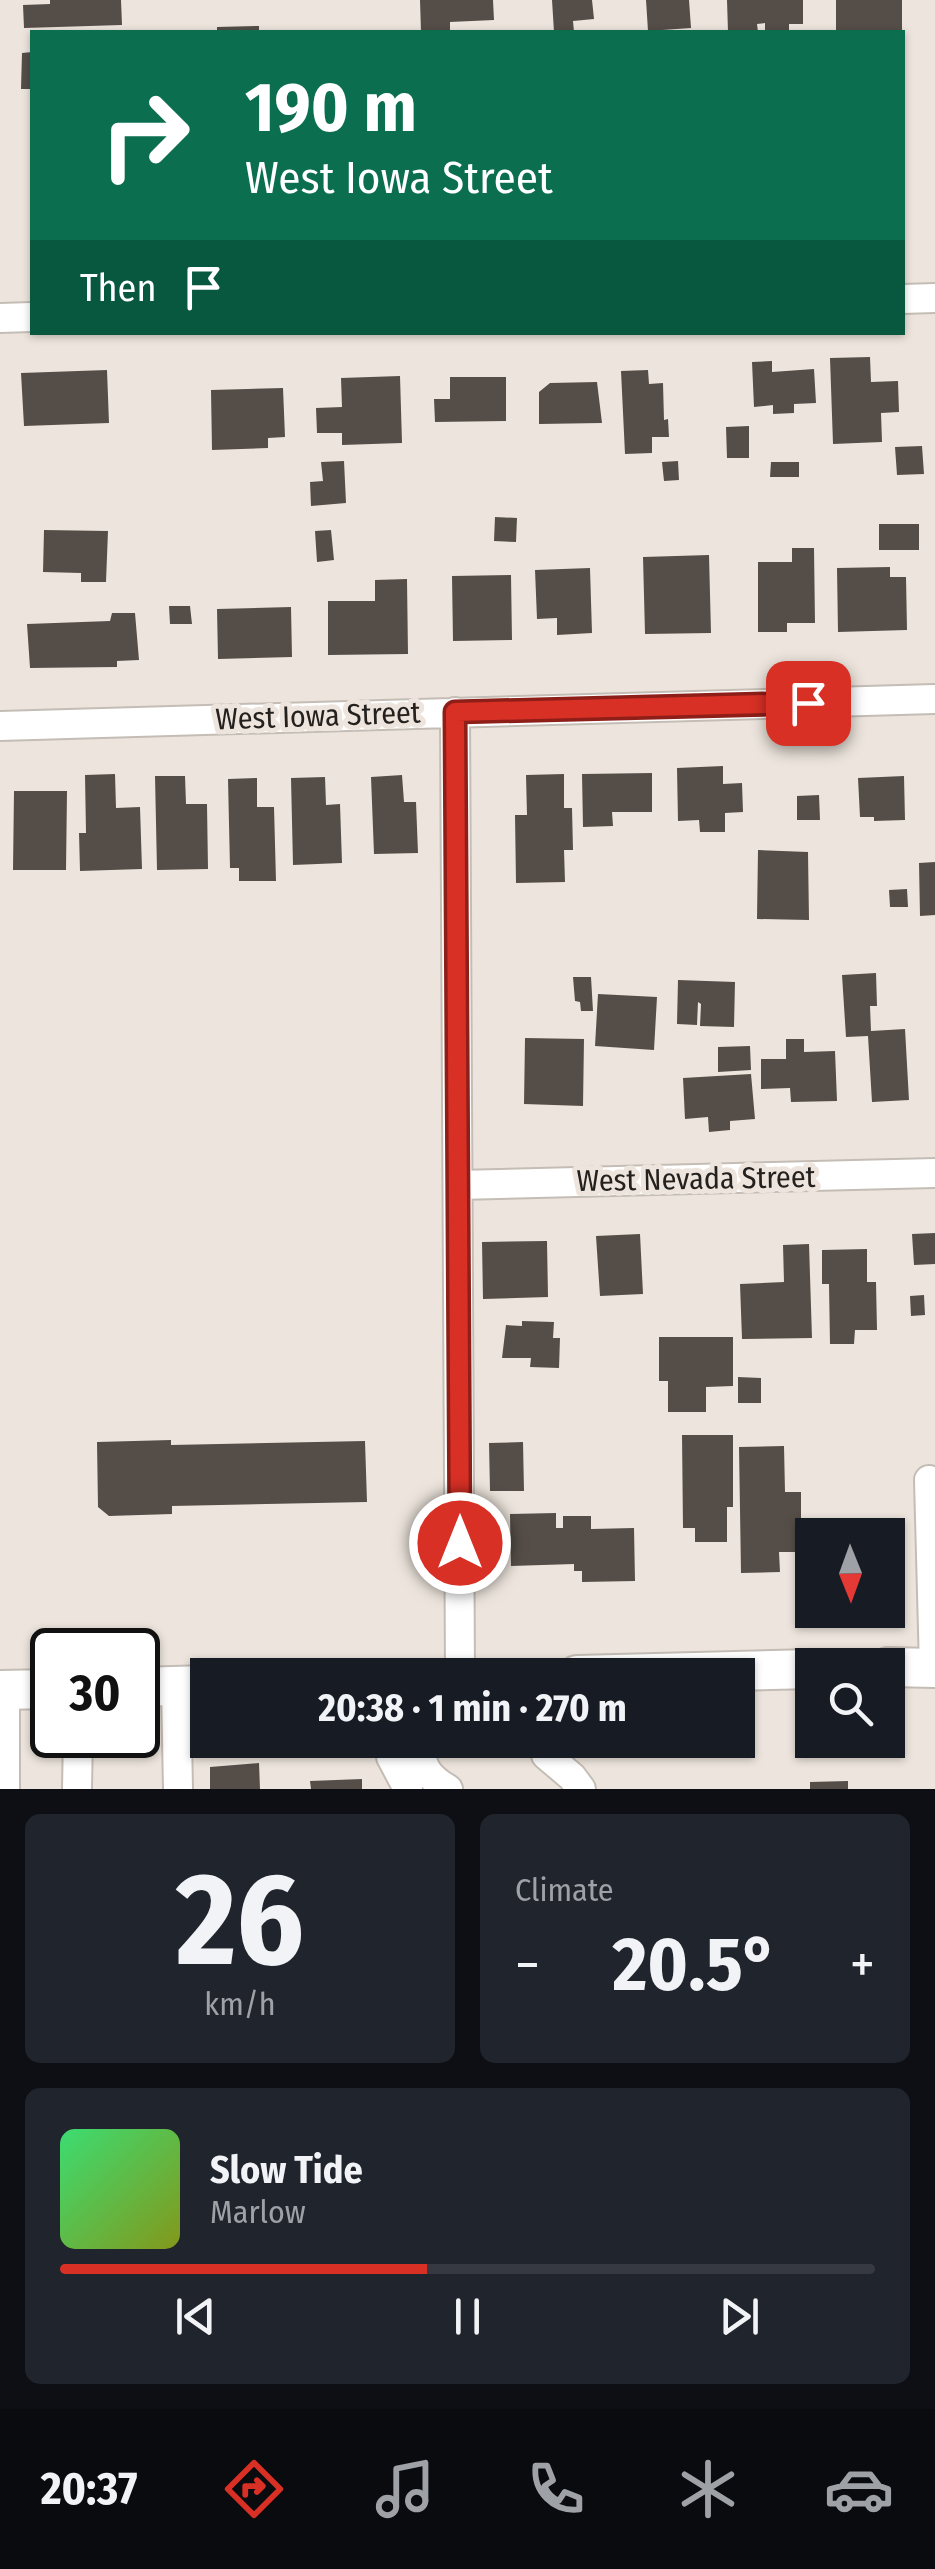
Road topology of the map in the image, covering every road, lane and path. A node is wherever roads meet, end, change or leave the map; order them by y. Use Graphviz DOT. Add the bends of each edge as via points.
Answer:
graph roads {
  1 [pos="905,298"];
  2 [pos="935,298"];
  3 [pos="30,317"];
  4 [pos="0,318"];
  5 [pos="935,700"];
  6 [pos="455,712"];
  7 [pos="0,726"];
  8 [pos="935,1173"];
  9 [pos="458,1184"];
  10 [pos="929,1480"];
  11 [pos="460,1658"];
  12 [pos="905,1668"];
  13 [pos="935,1668"];
  14 [pos="795,1669"];
  15 [pos="755,1670"];
  16 [pos="190,1685"];
  17 [pos="160,1686"];
  18 [pos="30,1689"];
  19 [pos="2,1690"];
  20 [pos="190,1700"];
  21 [pos="78,1758"];
  22 [pos="392,1758"];
  23 [pos="421,1758"];
  24 [pos="548,1758"];
  25 [pos="5,1789"];
  26 [pos="77,1789"];
  27 [pos="178,1789"];
  28 [pos="408,1789"];
  29 [pos="448,1789"];
  30 [pos="581,1789"];
  1 -- 2 [label="street"];
  3 -- 4 [label="street"];
  5 -- 6 [label="street, West Iowa Street"];
  6 -- 7 [label="street, West Iowa Street"];
  6 -- 9 [label="street"];
  8 -- 9 [label="street, West Nevada Street"];
  9 -- 11 [label="street"];
  10 -- 13 [label="street"];
  12 -- 13 [label="main road"];
  14 -- 15 [label="main road"];
  16 -- 17 [label="main road"];
  18 -- 19 [label="main road"];
  19 -- 25 [label="street"];
  20 -- 27 [label="street"];
  21 -- 26 [label="street"];
  22 -- 28 [label="street"];
  23 -- 29 [label="street" via="428,1777"];
  24 -- 30 [label="street"];
}
